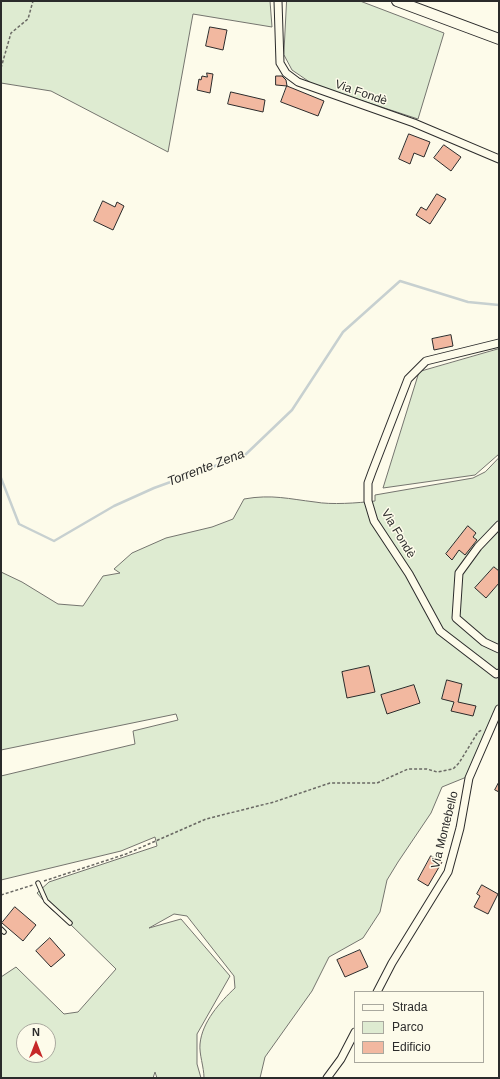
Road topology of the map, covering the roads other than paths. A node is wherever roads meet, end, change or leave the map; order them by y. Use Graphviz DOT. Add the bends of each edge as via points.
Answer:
graph roads {
  1 [pos="278,1"];
  2 [pos="397,1"];
  3 [pos="499,38"];
  4 [pos="499,159"];
  5 [pos="499,343"];
  6 [pos="499,525"];
  7 [pos="499,650"];
  8 [pos="499,673"];
  9 [pos="499,709"];
  10 [pos="38,883"];
  11 [pos="70,923"];
  12 [pos="377,991"];
  13 [pos="354,1034"];
  14 [pos="327,1078"];
  1 -- 4 [label="street, Via Fondè" via="280,63 286,73 298,82 414,123"];
  2 -- 3 [label="main road"];
  5 -- 8 [label="street, Via Fondè" via="426,361 408,379 368,482 368,501 374,521 410,574 440,631 484,666 496,674"];
  6 -- 7 [label="street" via="458,573 456,618 484,642"];
  9 -- 12 [label="street, Via Montebello" via="470,778 448,872"];
  10 -- 11 [label="lane" via="46,901"];
  13 -- 14 [label="street" via="341,1059"];
}
